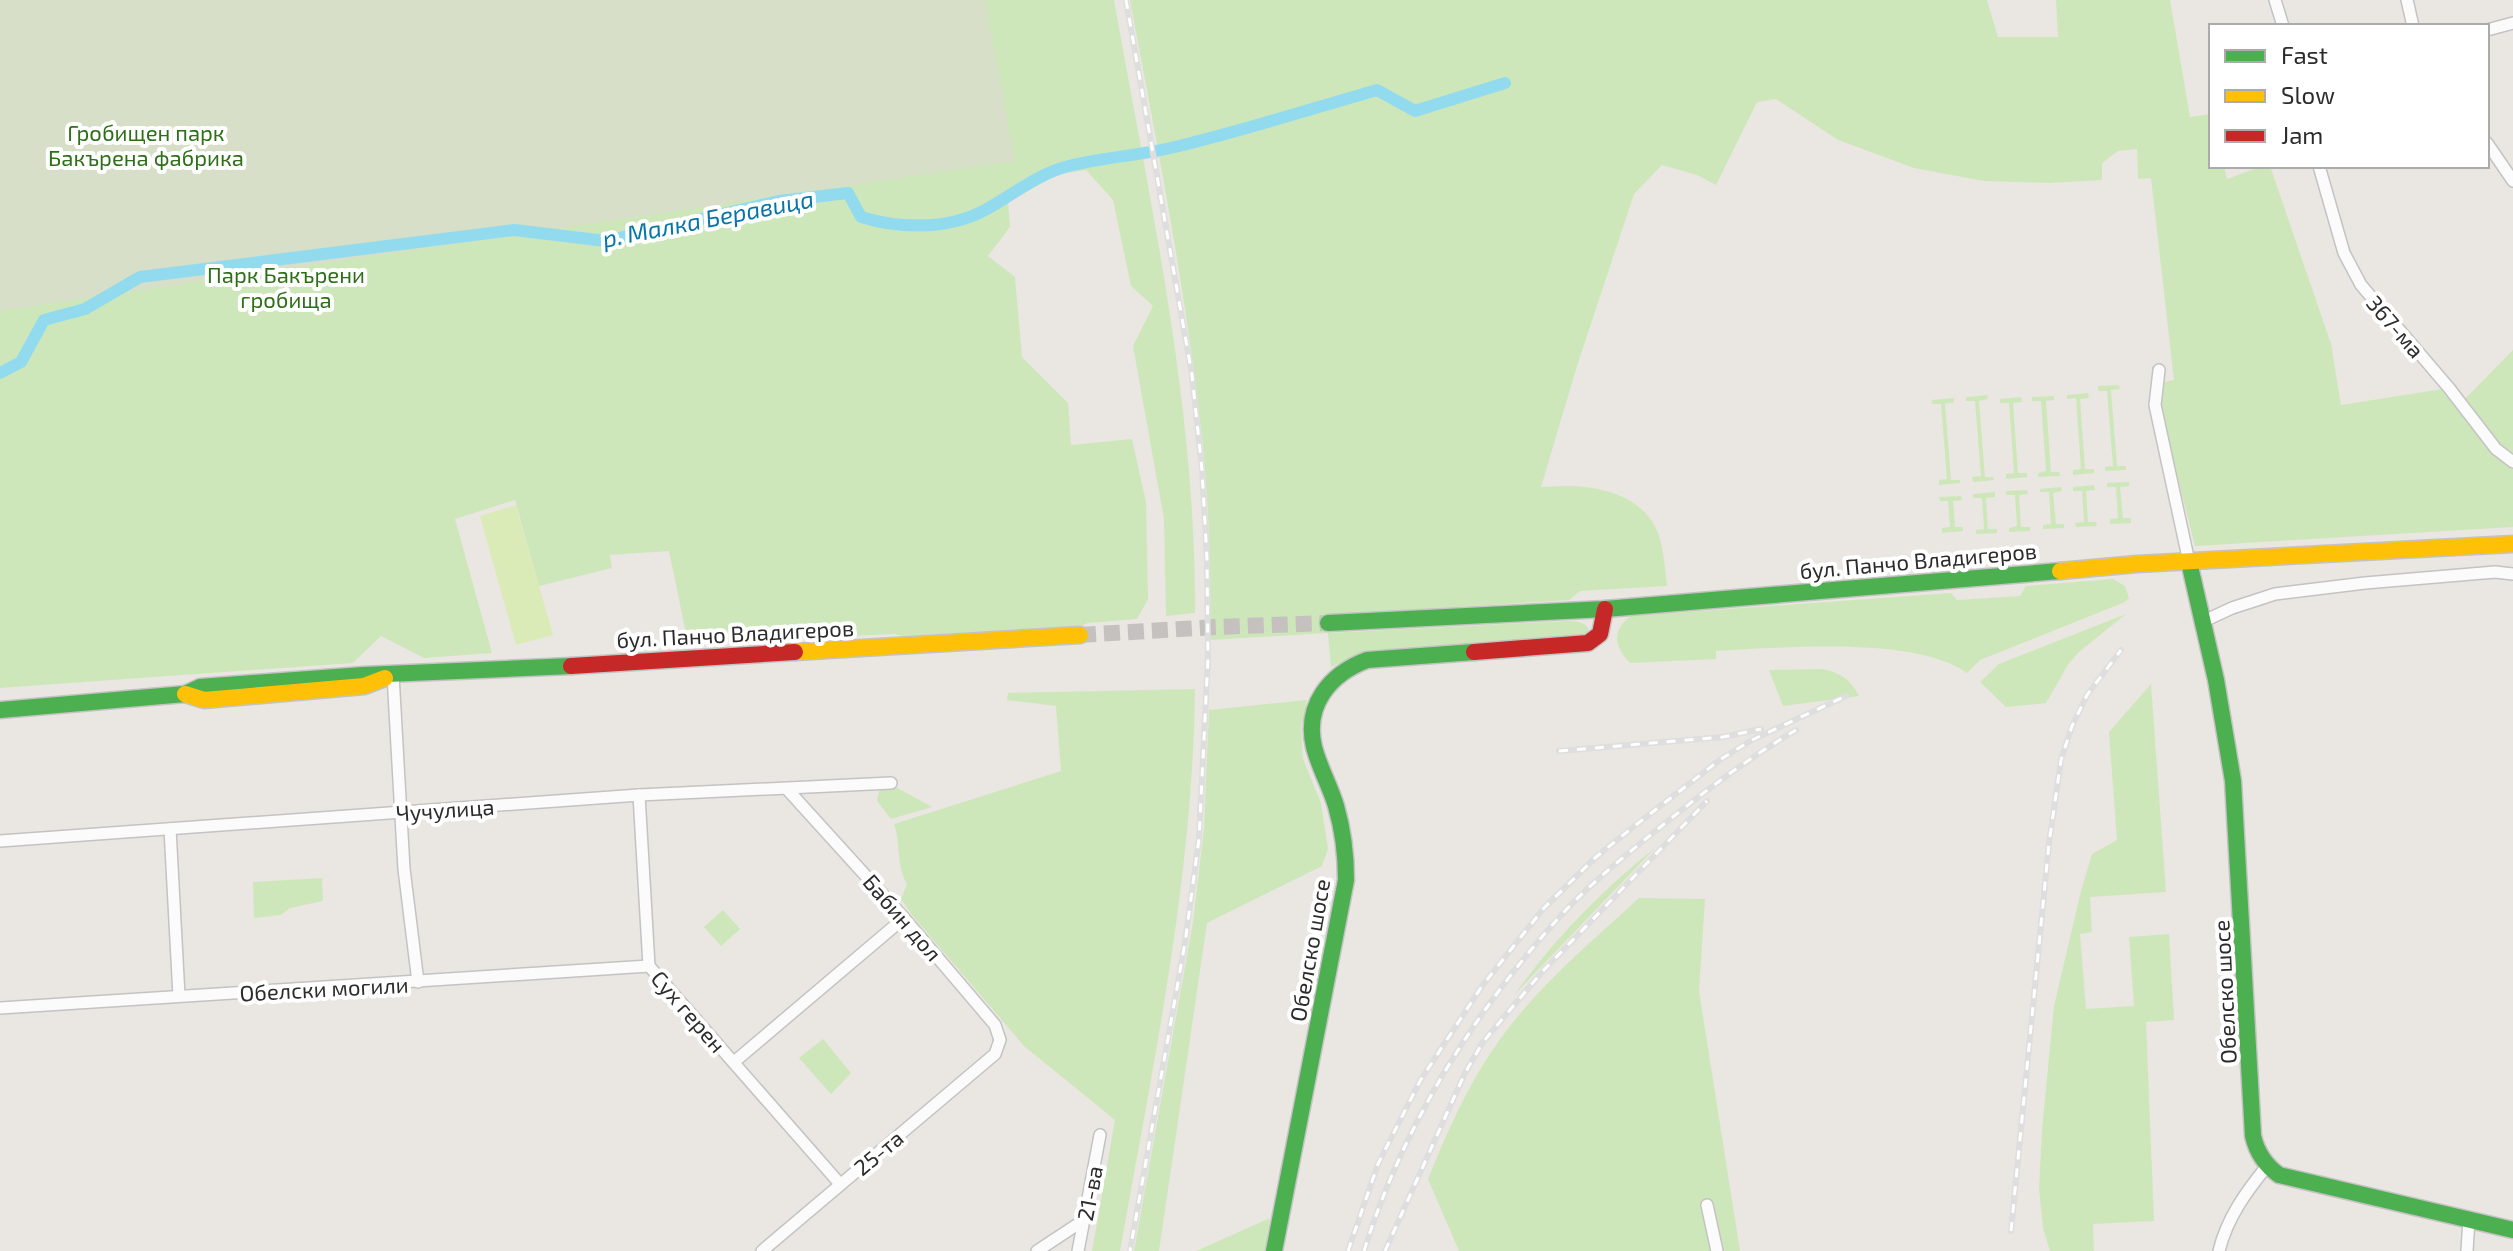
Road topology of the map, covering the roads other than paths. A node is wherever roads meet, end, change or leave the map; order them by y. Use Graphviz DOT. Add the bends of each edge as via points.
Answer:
graph roads {
  1 [pos="2275,0"];
  2 [pos="2407,0"];
  3 [pos="2513,23"];
  4 [pos="2282,24"];
  5 [pos="2413,24"];
  6 [pos="2489,29"];
  7 [pos="2489,145"];
  8 [pos="2507,164"];
  9 [pos="2320,168"];
  10 [pos="2513,181"];
  11 [pos="2159,370"];
  12 [pos="2513,462"];
  13 [pos="2513,544"];
  14 [pos="2189,562"];
  15 [pos="2513,574"];
  16 [pos="1605,609"];
  17 [pos="2202,622"];
  18 [pos="1328,623"];
  19 [pos="1080,635"];
  20 [pos="393,675"];
  21 [pos="0,710"];
  22 [pos="891,783"];
  23 [pos="787,789"];
  24 [pos="639,795"];
  25 [pos="401,812"];
  26 [pos="170,829"];
  27 [pos="0,841"];
  28 [pos="904,918"];
  29 [pos="649,966"];
  30 [pos="418,982"];
  31 [pos="179,996"];
  32 [pos="0,1008"];
  33 [pos="995,1054"];
  34 [pos="734,1062"];
  35 [pos="1100,1135"];
  36 [pos="2267,1166"];
  37 [pos="840,1184"];
  38 [pos="1707,1205"];
  39 [pos="2469,1219"];
  40 [pos="1084,1220"];
  41 [pos="2513,1230"];
  42 [pos="762,1251"];
  43 [pos="1037,1251"];
  44 [pos="1078,1251"];
  45 [pos="1274,1251"];
  46 [pos="1717,1251"];
  47 [pos="2219,1251"];
  48 [pos="2467,1251"];
  1 -- 4 [label="street"];
  2 -- 5 [label="street"];
  3 -- 6 [label="street"];
  7 -- 8 [label="street"];
  8 -- 10 [label="street"];
  9 -- 12 [label="street, 367-ма" via="2344,253 2361,285 2496,449"];
  11 -- 14 [label="street" via="2155,405"];
  13 -- 14 [label="street, бул. Панчо Владигеров"];
  14 -- 16 [label="street, бул. Панчо Владигеров"];
  14 -- 17 [label="street, Обелско шосе"];
  15 -- 17 [label="street" via="2452,575 2275,594"];
  16 -- 18 [label="street, бул. Панчо Владигеров"];
  16 -- 45 [label="street, Обелско шосе" via="1600,634 1588,643 1367,660 1340,671 1320,694 1313,714 1313,744 1336,805 1346,880"];
  17 -- 36 [label="street, Обелско шосе" via="2233,781 2253,1136"];
  19 -- 20 [label="street, бул. Панчо Владигеров"];
  20 -- 21 [label="street, бул. Панчо Владигеров" via="200,687 185,694"];
  20 -- 25 [label="street"];
  22 -- 23 [label="street, Чучулица"];
  23 -- 24 [label="street, Чучулица"];
  23 -- 28 [label="street, Бабин дол"];
  24 -- 25 [label="street, Чучулица"];
  24 -- 29 [label="street, Сух герен"];
  25 -- 26 [label="street, Чучулица"];
  25 -- 30 [label="street"];
  26 -- 27 [label="street, Чучулица"];
  26 -- 31 [label="street"];
  28 -- 33 [label="street, Бабин дол" via="995,1025 1000,1040"];
  28 -- 34 [label="street"];
  29 -- 30 [label="street, Обелски могили"];
  29 -- 34 [label="street, Сух герен"];
  30 -- 31 [label="street, Обелски могили"];
  31 -- 32 [label="street, Обелски могили"];
  33 -- 37 [label="street, 25-та"];
  34 -- 37 [label="street, Сух герен"];
  35 -- 40 [label="street, 21-ва"];
  36 -- 39 [label="street" via="2279,1175"];
  36 -- 47 [label="street" via="2237,1205"];
  37 -- 42 [label="street, 25-та"];
  38 -- 46 [label="street"];
  39 -- 41 [label="street"];
  39 -- 48 [label="street"];
  40 -- 43 [label="street"];
  40 -- 44 [label="street, 21-ва"];
}
